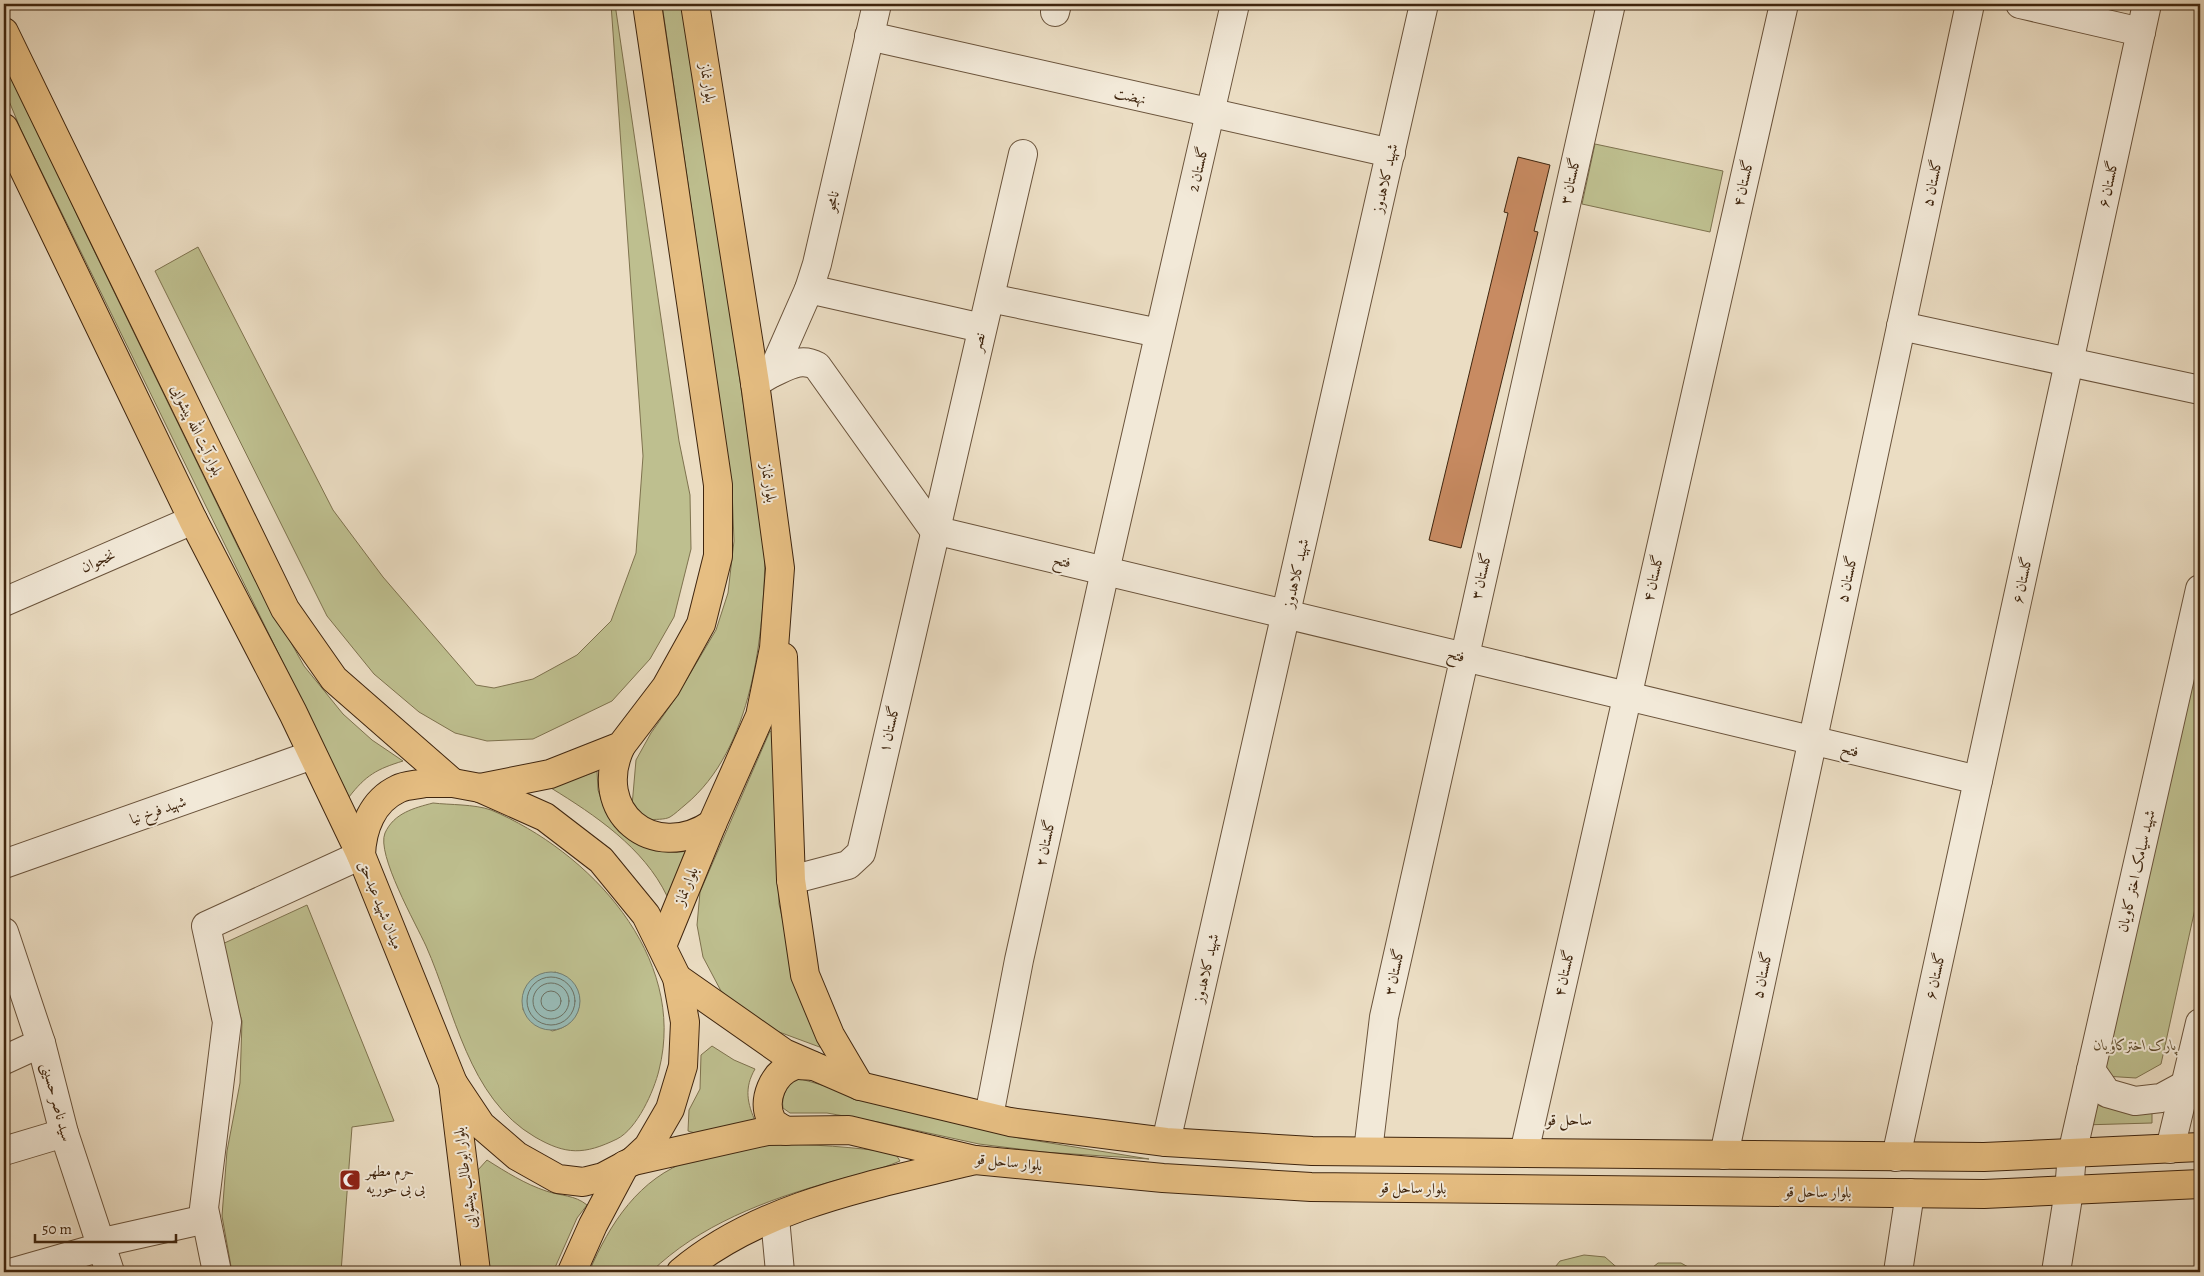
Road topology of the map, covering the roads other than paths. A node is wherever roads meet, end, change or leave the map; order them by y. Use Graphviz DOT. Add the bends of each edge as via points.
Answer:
graph roads {
  1 [pos="647,4"];
  2 [pos="695,4"];
  3 [pos="877,4"];
  4 [pos="1236,4"];
  5 [pos="1424,4"];
  6 [pos="1611,4"];
  7 [pos="1784,4"];
  8 [pos="1970,4"];
  9 [pos="2020,4"];
  10 [pos="2147,4"];
  11 [pos="4,32"];
  12 [pos="2141,32"];
  13 [pos="869,36"];
  14 [pos="1211,114"];
  15 [pos="4,128"];
  16 [pos="1391,153"];
  17 [pos="1023,154"];
  18 [pos="810,289"];
  19 [pos="990,298"];
  20 [pos="1901,326"];
  21 [pos="982,328"];
  22 [pos="1159,333"];
  23 [pos="2069,362"];
  24 [pos="764,378"];
  25 [pos="2200,390"];
  26 [pos="193,520"];
  27 [pos="934,530"];
  28 [pos="780,568"];
  29 [pos="1105,571"];
  30 [pos="2200,589"];
  31 [pos="4,602"];
  32 [pos="1286,614"];
  33 [pos="1462,657"];
  34 [pos="1626,696"];
  35 [pos="1813,741"];
  36 [pos="621,746"];
  37 [pos="312,755"];
  38 [pos="1978,780"];
  39 [pos="453,783"];
  40 [pos="480,788"];
  41 [pos="712,824"];
  42 [pos="360,855"];
  43 [pos="4,864"];
  44 [pos="791,880"];
  45 [pos="4,933"];
  46 [pos="662,946"];
  47 [pos="678,978"];
  48 [pos="2200,1023"];
  49 [pos="41,1043"];
  50 [pos="4,1060"];
  51 [pos="813,1066"];
  52 [pos="2091,1070"];
  53 [pos="453,1083"];
  54 [pos="2186,1085"];
  55 [pos="860,1086"];
  56 [pos="988,1116"];
  57 [pos="786,1131"];
  58 [pos="64,1132"];
  59 [pos="1166,1142"];
  60 [pos="2200,1148"];
  61 [pos="2170,1149"];
  62 [pos="4,1151"];
  63 [pos="1368,1151"];
  64 [pos="1524,1153"];
  65 [pos="2072,1154"];
  66 [pos="1724,1155"];
  67 [pos="1896,1157"];
  68 [pos="976,1160"];
  69 [pos="629,1163"];
  70 [pos="2200,1184"];
  71 [pos="2069,1190"];
  72 [pos="1910,1193"];
  73 [pos="206,1218"];
  74 [pos="776,1218"];
  75 [pos="99,1243"];
  76 [pos="14,1272"];
  77 [pos="110,1272"];
  78 [pos="217,1272"];
  79 [pos="476,1272"];
  80 [pos="572,1272"];
  81 [pos="681,1272"];
  82 [pos="780,1272"];
  83 [pos="1898,1272"];
  84 [pos="2056,1272"];
  1 -- 36 [label="main road" via="718,485 718,556 701,624 666,687"];
  2 -- 24 [label="main road, بلوار نماز"];
  3 -- 13 [label="street, نامجو"];
  4 -- 14 [label="street, گلستان 2"];
  5 -- 16 [label="street, شهید کلاهدوز"];
  6 -- 33 [label="street, گلستان ۳"];
  7 -- 34 [label="street, گلستان ۴"];
  8 -- 20 [label="street, گلستان ۵"];
  9 -- 12 [label="street"];
  10 -- 12 [label="street, گلستان ۶"];
  11 -- 39 [label="main road, بلوار آیت الله پیشوایی" via="285,609 334,680"];
  12 -- 23 [label="street, گلستان ۶"];
  13 -- 14 [label="street, نهضت"];
  13 -- 18 [label="street, نامجو"];
  14 -- 16 [label="street, نهضت"];
  14 -- 22 [label="street, گلستان 2"];
  15 -- 26 [label="main road"];
  16 -- 32 [label="street, شهید کلاهدوز"];
  17 -- 19 [label="street, نصر"];
  18 -- 21 [label="street"];
  18 -- 24 [label="street, نامجو"];
  19 -- 21 [label="street, نصر"];
  19 -- 22 [label="street"];
  20 -- 23 [label="street"];
  20 -- 35 [label="street, گلستان ۵"];
  21 -- 27 [label="street, نصر"];
  22 -- 29 [label="street, گلستان 2"];
  23 -- 25 [label="street"];
  23 -- 38 [label="street, گلستان ۶"];
  24 -- 27 [label="street" via="799,361 817,366"];
  24 -- 28 [label="main road, بلوار نماز"];
  26 -- 31 [label="street, نخجوان"];
  26 -- 37 [label="main road"];
  27 -- 29 [label="street, فتح"];
  27 -- 44 [label="street, گلستان ۱" via="861,853 848,865"];
  28 -- 41 [label="main road, بلوار نماز" via="774,648 760,716"];
  28 -- 44 [label="main road"];
  29 -- 32 [label="street, فتح"];
  29 -- 56 [label="street, گلستان ۲"];
  30 -- 52 [label="street, شهید سیامک اختر کاویان"];
  32 -- 33 [label="street, فتح"];
  32 -- 59 [label="street, شهید کلاهدوز"];
  33 -- 34 [label="street, فتح"];
  33 -- 63 [label="street, گلستان ۳" via="1384,1016"];
  34 -- 35 [label="street, فتح"];
  34 -- 64 [label="street, گلستان ۴"];
  35 -- 38 [label="street, فتح"];
  35 -- 66 [label="street, گلستان ۵"];
  36 -- 40 [label="main road" via="550,774"];
  36 -- 41 [label="main road" via="612,776 613,791 627,819 653,836 669,839 692,835"];
  37 -- 42 [label="main road"];
  37 -- 43 [label="street, شهید فرخ نیا"];
  38 -- 67 [label="street, گلستان ۶"];
  39 -- 40 [label="main road, میدان شهید عبدحق"];
  39 -- 42 [label="main road, میدان شهید عبدحق" via="425,783 398,789 376,807 367,822"];
  40 -- 46 [label="main road, میدان شهید عبدحق" via="544,817 601,860 646,915"];
  41 -- 46 [label="main road, بلوار نماز"];
  42 -- 53 [label="main road, میدان شهید عبدحق"];
  42 -- 73 [label="street" via="206,926 227,1022 204,1208"];
  44 -- 55 [label="main road" via="804,975 830,1035"];
  45 -- 49 [label="street, سید ناصر حسینی"];
  46 -- 47 [label="main road, میدان شهید عبدحق"];
  47 -- 51 [label="main road" via="784,1053"];
  47 -- 69 [label="main road, میدان شهید عبدحق" via="685,1022 682,1066 670,1109 648,1147"];
  48 -- 54 [label="street"];
  49 -- 50 [label="street"];
  49 -- 58 [label="street, سید ناصر حسینی"];
  51 -- 55 [label="main road"];
  51 -- 57 [label="main road" via="794,1066 778,1075 769,1092 771,1121"];
  52 -- 54 [label="street" via="2107,1093 2135,1101 2161,1098"];
  52 -- 65 [label="street, شهید سیامک اختر کاویان"];
  53 -- 69 [label="main road, میدان شهید عبدحق" via="481,1125 517,1156 558,1179 583,1182 603,1177"];
  53 -- 79 [label="main road, بلوار ابوطالب پیشوایی"];
  54 -- 61 [label="street"];
  55 -- 56 [label="main road"];
  56 -- 59 [label="main road" via="1010,1122"];
  57 -- 68 [label="main road, بلوار ساحل قو" via="849,1130"];
  57 -- 69 [label="main road, بلوار ساحل قو" via="767,1131"];
  58 -- 62 [label="street"];
  58 -- 75 [label="street, سید ناصر حسینی"];
  59 -- 63 [label="main road"];
  60 -- 61 [label="main road"];
  61 -- 65 [label="main road"];
  63 -- 64 [label="main road"];
  64 -- 66 [label="main road"];
  65 -- 67 [label="main road"];
  65 -- 71 [label="street, شهید سیامک اختر کاویان"];
  66 -- 67 [label="main road"];
  68 -- 72 [label="main road, بلوار ساحل قو" via="1163,1178 1311,1187"];
  68 -- 74 [label="main road" via="830,1197"];
  69 -- 80 [label="main road" via="593,1225"];
  70 -- 71 [label="main road, بلوار ساحل قو"];
  71 -- 72 [label="main road, بلوار ساحل قو"];
  71 -- 84 [label="street, شهید سیامک اختر کاویان"];
  72 -- 83 [label="street"];
  73 -- 75 [label="street"];
  73 -- 78 [label="street"];
  74 -- 81 [label="main road" via="704,1253"];
  74 -- 82 [label="street"];
  75 -- 76 [label="street" via="90,1250"];
  75 -- 77 [label="street, سید ناصر حسینی"];
}
